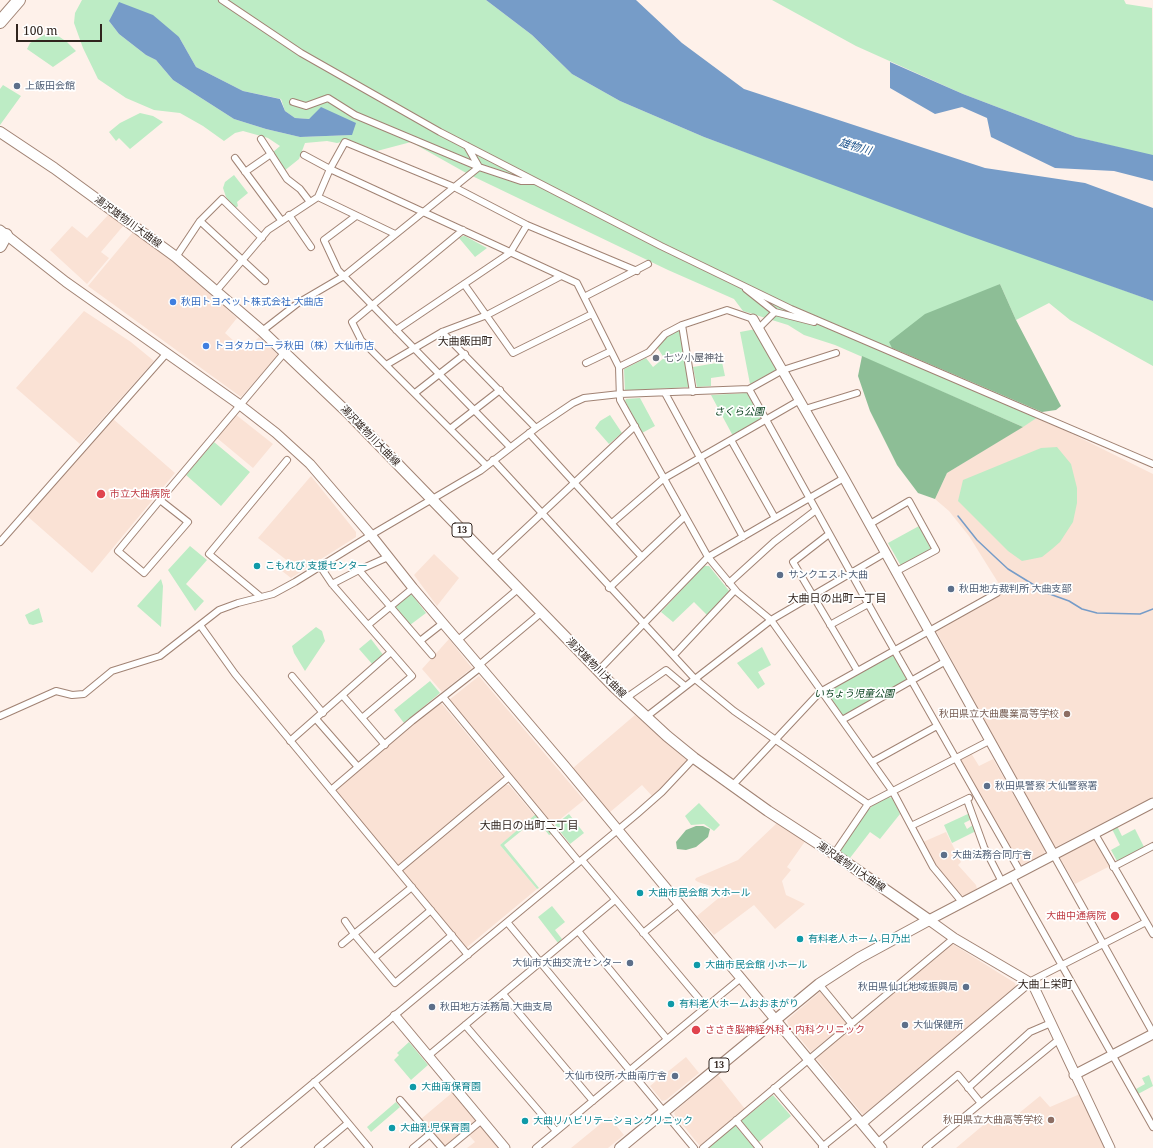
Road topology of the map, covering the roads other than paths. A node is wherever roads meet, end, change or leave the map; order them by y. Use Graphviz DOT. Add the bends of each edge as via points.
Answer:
graph roads {
  1 [pos="19,0"];
  2 [pos="222,0"];
  3 [pos="0,22"];
  4 [pos="293,102"];
  5 [pos="0,132"];
  6 [pos="261,140"];
  7 [pos="467,146"];
  8 [pos="271,154"];
  9 [pos="304,156"];
  10 [pos="235,158"];
  11 [pos="479,167"];
  12 [pos="330,169"];
  13 [pos="245,172"];
  14 [pos="535,181"];
  15 [pos="454,187"];
  16 [pos="318,197"];
  17 [pos="310,202"];
  18 [pos="423,212"];
  19 [pos="289,216"];
  20 [pos="356,216"];
  21 [pos="281,220"];
  22 [pos="200,221"];
  23 [pos="527,226"];
  24 [pos="463,230"];
  25 [pos="395,234"];
  26 [pos="2,235"];
  27 [pos="262,238"];
  28 [pos="0,246"];
  29 [pos="311,247"];
  30 [pos="510,253"];
  31 [pos="176,256"];
  32 [pos="242,261"];
  33 [pos="648,264"];
  34 [pos="637,271"];
  35 [pos="344,276"];
  36 [pos="562,276"];
  37 [pos="265,281"];
  38 [pos="464,284"];
  39 [pos="744,286"];
  40 [pos="217,290"];
  41 [pos="584,297"];
  42 [pos="371,306"];
  43 [pos="775,312"];
  44 [pos="592,314"];
  45 [pos="487,315"];
  46 [pos="753,319"];
  47 [pos="827,325"];
  48 [pos="682,326"];
  49 [pos="759,328"];
  50 [pos="396,330"];
  51 [pos="262,331"];
  52 [pos="442,332"];
  53 [pos="414,349"];
  54 [pos="611,350"];
  55 [pos="285,352"];
  56 [pos="836,353"];
  57 [pos="166,354"];
  58 [pos="465,354"];
  59 [pos="586,363"];
  60 [pos="386,365"];
  61 [pos="619,367"];
  62 [pos="783,370"];
  63 [pos="439,374"];
  64 [pos="749,389"];
  65 [pos="500,390"];
  66 [pos="693,392"];
  67 [pos="415,393"];
  68 [pos="666,393"];
  69 [pos="857,393"];
  70 [pos="620,394"];
  71 [pos="800,400"];
  72 [pos="240,405"];
  73 [pos="805,409"];
  74 [pos="474,410"];
  75 [pos="766,420"];
  76 [pos="635,426"];
  77 [pos="536,428"];
  78 [pos="450,430"];
  79 [pos="529,434"];
  80 [pos="730,440"];
  81 [pos="510,447"];
  82 [pos="700,457"];
  83 [pos="287,460"];
  84 [pos="493,460"];
  85 [pos="1153,464"];
  86 [pos="486,465"];
  87 [pos="844,478"];
  88 [pos="662,479"];
  89 [pos="575,483"];
  90 [pos="810,498"];
  91 [pos="160,500"];
  92 [pos="432,500"];
  93 [pos="816,510"];
  94 [pos="541,514"];
  95 [pos="684,517"];
  96 [pos="775,518"];
  97 [pos="612,524"];
  98 [pos="870,524"];
  99 [pos="829,534"];
  100 [pos="371,535"];
  101 [pos="743,537"];
  102 [pos="0,542"];
  103 [pos="885,553"];
  104 [pos="388,557"];
  105 [pos="642,557"];
  106 [pos="708,557"];
  107 [pos="492,561"];
  108 [pos="320,566"];
  109 [pos="359,570"];
  110 [pos="896,572"];
  111 [pos="851,573"];
  112 [pos="729,583"];
  113 [pos="332,584"];
  114 [pos="413,588"];
  115 [pos="518,588"];
  116 [pos="609,588"];
  117 [pos="735,590"];
  118 [pos="997,593"];
  119 [pos="813,596"];
  120 [pos="261,597"];
  121 [pos="868,604"];
  122 [pos="390,606"];
  123 [pos="541,613"];
  124 [pos="771,620"];
  125 [pos="443,623"];
  126 [pos="200,625"];
  127 [pos="368,625"];
  128 [pos="643,625"];
  129 [pos="830,625"];
  130 [pos="929,632"];
  131 [pos="458,640"];
  132 [pos="420,641"];
  133 [pos="894,651"];
  134 [pos="391,652"];
  135 [pos="432,655"];
  136 [pos="674,655"];
  137 [pos="946,662"];
  138 [pos="480,666"];
  139 [pos="858,670"];
  140 [pos="598,671"];
  141 [pos="292,676"];
  142 [pos="695,679"];
  143 [pos="912,681"];
  144 [pos="685,686"];
  145 [pos="820,692"];
  146 [pos="342,696"];
  147 [pos="442,697"];
  148 [pos="626,698"];
  149 [pos="323,713"];
  150 [pos="0,716"];
  151 [pos="646,717"];
  152 [pos="362,718"];
  153 [pos="316,719"];
  154 [pos="842,720"];
  155 [pos="937,726"];
  156 [pos="290,741"];
  157 [pos="775,741"];
  158 [pos="989,741"];
  159 [pos="385,745"];
  160 [pos="694,758"];
  161 [pos="955,759"];
  162 [pos="872,762"];
  163 [pos="358,767"];
  164 [pos="508,778"];
  165 [pos="732,786"];
  166 [pos="332,790"];
  167 [pos="893,792"];
  168 [pos="976,795"];
  169 [pos="967,800"];
  170 [pos="1153,803"];
  171 [pos="868,804"];
  172 [pos="911,826"];
  173 [pos="618,830"];
  174 [pos="1095,834"];
  175 [pos="1153,846"];
  176 [pos="834,854"];
  177 [pos="1053,854"];
  178 [pos="581,861"];
  179 [pos="1113,867"];
  180 [pos="398,870"];
  181 [pos="1021,873"];
  182 [pos="1012,877"];
  183 [pos="1002,882"];
  184 [pos="412,887"];
  185 [pos="615,900"];
  186 [pos="962,902"];
  187 [pos="679,904"];
  188 [pos="431,910"];
  189 [pos="929,920"];
  190 [pos="345,921"];
  191 [pos="507,922"];
  192 [pos="1146,922"];
  193 [pos="578,931"];
  194 [pos="643,933"];
  195 [pos="354,934"];
  196 [pos="1153,934"];
  197 [pos="452,936"];
  198 [pos="954,938"];
  199 [pos="342,944"];
  200 [pos="1104,944"];
  201 [pos="468,955"];
  202 [pos="374,958"];
  203 [pos="540,963"];
  204 [pos="1062,965"];
  205 [pos="741,978"];
  206 [pos="1029,982"];
  207 [pos="819,984"];
  208 [pos="503,994"];
  209 [pos="706,1007"];
  210 [pos="395,1016"];
  211 [pos="775,1019"];
  212 [pos="851,1023"];
  213 [pos="1050,1023"];
  214 [pos="465,1025"];
  215 [pos="1153,1034"];
  216 [pos="667,1039"];
  217 [pos="1058,1040"];
  218 [pos="1113,1055"];
  219 [pos="428,1056"];
  220 [pos="808,1058"];
  221 [pos="629,1071"];
  222 [pos="1074,1075"];
  223 [pos="314,1082"];
  224 [pos="774,1088"];
  225 [pos="968,1088"];
  226 [pos="400,1100"];
  227 [pos="593,1101"];
  228 [pos="980,1102"];
  229 [pos="663,1112"];
  230 [pos="482,1120"];
  231 [pos="736,1120"];
  232 [pos="860,1121"];
  233 [pos="348,1123"];
  234 [pos="1153,1127"];
  235 [pos="556,1131"];
  236 [pos="430,1134"];
  237 [pos="880,1145"];
  238 [pos="239,1147"];
  239 [pos="823,1147"];
  240 [pos="318,1148"];
  241 [pos="369,1148"];
  242 [pos="413,1148"];
  243 [pos="442,1148"];
  244 [pos="448,1148"];
  245 [pos="505,1148"];
  246 [pos="536,1148"];
  247 [pos="620,1148"];
  248 [pos="694,1148"];
  249 [pos="703,1148"];
  250 [pos="759,1148"];
  251 [pos="926,1148"];
  252 [pos="1110,1148"];
  1 -- 3 [label="highway"];
  2 -- 7 [label="street" via="301,53"];
  4 -- 11 [label="street" via="306,106 328,98 355,115"];
  5 -- 31 [label="main road, 湯沢雄物川大曲線 / 13"];
  6 -- 8 [label="street"];
  7 -- 11 [label="street"];
  7 -- 14 [label="street"];
  8 -- 13 [label="street"];
  8 -- 17 [label="street" via="287,178"];
  9 -- 12 [label="street"];
  10 -- 13 [label="street"];
  11 -- 14 [label="street" via="521,181"];
  11 -- 15 [label="street"];
  12 -- 15 [label="street" via="345,142"];
  12 -- 16 [label="street"];
  12 -- 18 [label="street"];
  13 -- 21 [label="street"];
  14 -- 39 [label="street"];
  15 -- 18 [label="street"];
  15 -- 23 [label="street"];
  16 -- 17 [label="street"];
  16 -- 20 [label="street"];
  17 -- 19 [label="street"];
  18 -- 24 [label="street"];
  18 -- 25 [label="street"];
  19 -- 21 [label="street"];
  19 -- 29 [label="street"];
  20 -- 25 [label="street"];
  20 -- 35 [label="street" via="324,240 338,270"];
  21 -- 27 [label="street"];
  22 -- 27 [label="street" via="222,199"];
  22 -- 31 [label="street"];
  22 -- 32 [label="street"];
  23 -- 30 [label="street"];
  23 -- 34 [label="street"];
  24 -- 30 [label="street"];
  24 -- 42 [label="street"];
  25 -- 35 [label="street"];
  26 -- 28 [label="highway"];
  26 -- 57 [label="street"];
  27 -- 32 [label="street"];
  30 -- 36 [label="street"];
  30 -- 38 [label="street"];
  31 -- 40 [label="main road, 湯沢雄物川大曲線 / 13"];
  32 -- 37 [label="street"];
  32 -- 40 [label="street"];
  33 -- 34 [label="street"];
  34 -- 41 [label="street"];
  35 -- 42 [label="street"];
  35 -- 51 [label="street" via="298,302"];
  36 -- 41 [label="street" via="577,283"];
  36 -- 45 [label="street"];
  38 -- 45 [label="street"];
  38 -- 50 [label="street"];
  39 -- 43 [label="street"];
  39 -- 47 [label="street"];
  40 -- 51 [label="main road, 湯沢雄物川大曲線 / 13"];
  41 -- 44 [label="street"];
  42 -- 50 [label="street"];
  42 -- 60 [label="street" via="352,322 362,340"];
  43 -- 47 [label="street"];
  43 -- 49 [label="street"];
  44 -- 45 [label="street" via="513,354"];
  44 -- 54 [label="street"];
  45 -- 52 [label="street"];
  46 -- 48 [label="street" via="727,310"];
  46 -- 49 [label="street"];
  47 -- 85 [label="street"];
  48 -- 61 [label="street" via="665,334 648,352"];
  48 -- 66 [label="street"];
  49 -- 62 [label="street"];
  50 -- 53 [label="street"];
  51 -- 55 [label="main road, 湯沢雄物川大曲線 / 13"];
  52 -- 53 [label="street"];
  52 -- 58 [label="street"];
  53 -- 60 [label="street"];
  53 -- 63 [label="street"];
  54 -- 59 [label="street"];
  54 -- 61 [label="street"];
  55 -- 72 [label="street"];
  55 -- 92 [label="main road, 湯沢雄物川大曲線 / 13"];
  56 -- 62 [label="street"];
  57 -- 72 [label="street"];
  57 -- 102 [label="street"];
  58 -- 63 [label="street"];
  58 -- 65 [label="street"];
  60 -- 67 [label="street"];
  61 -- 70 [label="street"];
  62 -- 64 [label="street"];
  62 -- 71 [label="street"];
  63 -- 67 [label="street"];
  63 -- 74 [label="street"];
  64 -- 66 [label="street"];
  64 -- 75 [label="street"];
  65 -- 74 [label="street"];
  65 -- 77 [label="street"];
  66 -- 68 [label="street"];
  67 -- 78 [label="street"];
  68 -- 70 [label="street"];
  68 -- 82 [label="street"];
  69 -- 73 [label="street"];
  70 -- 76 [label="street" via="620,400"];
  70 -- 77 [label="street" via="584,398 572,403"];
  71 -- 73 [label="street"];
  71 -- 75 [label="street"];
  72 -- 91 [label="street"];
  72 -- 100 [label="street" via="310,464"];
  73 -- 87 [label="street"];
  74 -- 78 [label="street"];
  74 -- 81 [label="street"];
  75 -- 80 [label="street"];
  75 -- 90 [label="street"];
  76 -- 88 [label="street"];
  76 -- 89 [label="street"];
  77 -- 79 [label="street"];
  78 -- 86 [label="street"];
  79 -- 81 [label="street"];
  79 -- 89 [label="street"];
  80 -- 82 [label="street"];
  80 -- 96 [label="street"];
  81 -- 84 [label="street"];
  82 -- 88 [label="street"];
  82 -- 101 [label="street"];
  83 -- 120 [label="street" via="209,554"];
  84 -- 86 [label="street"];
  84 -- 94 [label="street"];
  86 -- 92 [label="street"];
  87 -- 90 [label="street"];
  87 -- 98 [label="street"];
  88 -- 95 [label="street"];
  88 -- 97 [label="street"];
  89 -- 94 [label="street"];
  89 -- 97 [label="street"];
  90 -- 93 [label="street"];
  90 -- 96 [label="street"];
  91 -- 91 [label="street" via="118,551 144,573 188,522"];
  92 -- 100 [label="street"];
  92 -- 107 [label="main road, 湯沢雄物川大曲線 / 13"];
  93 -- 99 [label="street"];
  93 -- 112 [label="street" via="774,542"];
  94 -- 107 [label="street"];
  94 -- 116 [label="street"];
  95 -- 105 [label="street"];
  95 -- 106 [label="street"];
  96 -- 101 [label="street"];
  97 -- 105 [label="street"];
  98 -- 103 [label="street"];
  98 -- 110 [label="street" via="910,501 936,550"];
  99 -- 111 [label="street"];
  99 -- 119 [label="street" via="793,562"];
  100 -- 104 [label="street"];
  100 -- 108 [label="street"];
  101 -- 106 [label="street"];
  103 -- 110 [label="street"];
  103 -- 111 [label="street"];
  104 -- 109 [label="street"];
  104 -- 114 [label="street"];
  105 -- 116 [label="street"];
  106 -- 112 [label="street"];
  106 -- 128 [label="street"];
  107 -- 115 [label="main road, 湯沢雄物川大曲線 / 13"];
  108 -- 113 [label="street"];
  108 -- 120 [label="street" via="284,589"];
  109 -- 113 [label="street"];
  109 -- 122 [label="street"];
  110 -- 130 [label="street"];
  111 -- 119 [label="street"];
  111 -- 121 [label="street"];
  112 -- 117 [label="street"];
  113 -- 127 [label="street"];
  114 -- 122 [label="street"];
  114 -- 125 [label="street"];
  115 -- 123 [label="main road, 湯沢雄物川大曲線 / 13"];
  115 -- 131 [label="street"];
  116 -- 128 [label="street"];
  117 -- 124 [label="street"];
  117 -- 136 [label="street"];
  118 -- 130 [label="street"];
  119 -- 124 [label="street"];
  119 -- 129 [label="street"];
  120 -- 126 [label="street" via="229,605"];
  121 -- 129 [label="street"];
  121 -- 133 [label="street"];
  122 -- 127 [label="street"];
  122 -- 132 [label="street"];
  123 -- 138 [label="street"];
  123 -- 140 [label="main road, 湯沢雄物川大曲線 / 13"];
  124 -- 142 [label="street"];
  124 -- 145 [label="street"];
  125 -- 131 [label="street"];
  125 -- 132 [label="street"];
  126 -- 150 [label="street" via="168,651 149,660 112,671 84,694 72,695 56,691"];
  126 -- 156 [label="street" via="235,674"];
  127 -- 134 [label="street"];
  128 -- 136 [label="street"];
  128 -- 140 [label="street"];
  129 -- 139 [label="street"];
  130 -- 133 [label="street"];
  130 -- 137 [label="street"];
  131 -- 138 [label="street"];
  132 -- 135 [label="street"];
  133 -- 139 [label="street"];
  133 -- 143 [label="street"];
  134 -- 146 [label="street"];
  134 -- 152 [label="street" via="412,676"];
  136 -- 142 [label="street"];
  137 -- 143 [label="street"];
  137 -- 158 [label="street"];
  138 -- 147 [label="street"];
  138 -- 173 [label="street"];
  139 -- 145 [label="street"];
  140 -- 148 [label="main road, 湯沢雄物川大曲線 / 13"];
  141 -- 149 [label="street"];
  142 -- 144 [label="street"];
  142 -- 157 [label="street" via="734,712"];
  143 -- 154 [label="street"];
  143 -- 155 [label="street"];
  144 -- 148 [label="street" via="666,670"];
  144 -- 151 [label="street"];
  145 -- 154 [label="street"];
  145 -- 157 [label="street"];
  146 -- 149 [label="street"];
  146 -- 152 [label="street"];
  147 -- 159 [label="street"];
  147 -- 164 [label="street"];
  148 -- 151 [label="main road, 湯沢雄物川大曲線 / 13"];
  149 -- 153 [label="street"];
  151 -- 160 [label="main road, 湯沢雄物川大曲線 / 13"];
  152 -- 159 [label="street"];
  153 -- 156 [label="street"];
  153 -- 163 [label="street"];
  154 -- 162 [label="street"];
  155 -- 161 [label="street"];
  155 -- 162 [label="street"];
  156 -- 166 [label="street"];
  157 -- 165 [label="street"];
  157 -- 171 [label="street"];
  158 -- 161 [label="street"];
  158 -- 177 [label="street"];
  159 -- 163 [label="street"];
  160 -- 165 [label="main road, 湯沢雄物川大曲線 / 13"];
  160 -- 173 [label="street" via="662,792"];
  161 -- 167 [label="street"];
  161 -- 168 [label="street"];
  162 -- 167 [label="street"];
  163 -- 166 [label="street"];
  164 -- 178 [label="street"];
  164 -- 180 [label="street"];
  165 -- 176 [label="main road, 湯沢雄物川大曲線 / 13"];
  166 -- 180 [label="street"];
  167 -- 171 [label="street"];
  167 -- 172 [label="street"];
  168 -- 169 [label="street"];
  168 -- 181 [label="street"];
  169 -- 172 [label="street"];
  169 -- 183 [label="street" via="984,847"];
  170 -- 174 [label="street"];
  171 -- 176 [label="street"];
  172 -- 186 [label="street" via="933,867"];
  173 -- 178 [label="street"];
  173 -- 187 [label="street"];
  174 -- 177 [label="street"];
  174 -- 179 [label="street"];
  175 -- 179 [label="street"];
  176 -- 189 [label="main road, 湯沢雄物川大曲線 / 13"];
  177 -- 181 [label="street"];
  177 -- 200 [label="street"];
  178 -- 185 [label="street"];
  178 -- 191 [label="street"];
  179 -- 192 [label="street"];
  180 -- 184 [label="street"];
  181 -- 182 [label="street"];
  182 -- 183 [label="street"];
  182 -- 204 [label="street"];
  183 -- 186 [label="street"];
  184 -- 188 [label="street"];
  184 -- 195 [label="street"];
  185 -- 193 [label="street"];
  185 -- 194 [label="street"];
  186 -- 189 [label="street"];
  187 -- 194 [label="street"];
  187 -- 205 [label="street"];
  188 -- 197 [label="street"];
  188 -- 202 [label="street"];
  189 -- 198 [label="street"];
  189 -- 207 [label="main road, 13" via="859,958"];
  190 -- 195 [label="street"];
  191 -- 201 [label="street"];
  191 -- 203 [label="street"];
  192 -- 196 [label="street"];
  192 -- 200 [label="street"];
  193 -- 203 [label="street"];
  193 -- 216 [label="street"];
  194 -- 209 [label="street"];
  195 -- 199 [label="street"];
  195 -- 202 [label="street"];
  197 -- 201 [label="street"];
  197 -- 202 [label="street" via="395,983"];
  198 -- 206 [label="street"];
  198 -- 212 [label="street"];
  200 -- 204 [label="street"];
  200 -- 215 [label="street"];
  201 -- 210 [label="street"];
  203 -- 208 [label="street"];
  203 -- 221 [label="street"];
  204 -- 206 [label="street"];
  204 -- 218 [label="street"];
  205 -- 209 [label="street"];
  205 -- 211 [label="street"];
  206 -- 213 [label="street" via="1034,987"];
  206 -- 232 [label="street"];
  207 -- 211 [label="main road, 13"];
  207 -- 212 [label="street"];
  208 -- 214 [label="street"];
  208 -- 227 [label="street"];
  209 -- 216 [label="street"];
  210 -- 219 [label="street"];
  210 -- 223 [label="street"];
  211 -- 220 [label="street"];
  211 -- 229 [label="main road, 13"];
  212 -- 220 [label="street"];
  213 -- 217 [label="street"];
  213 -- 225 [label="street" via="1030,1032"];
  214 -- 219 [label="street"];
  214 -- 235 [label="street"];
  215 -- 218 [label="street"];
  216 -- 221 [label="street"];
  217 -- 222 [label="street"];
  217 -- 228 [label="street"];
  218 -- 222 [label="street"];
  218 -- 234 [label="street"];
  219 -- 230 [label="street"];
  220 -- 224 [label="street"];
  220 -- 232 [label="street"];
  221 -- 227 [label="street"];
  221 -- 229 [label="street"];
  222 -- 252 [label="street"];
  223 -- 233 [label="street"];
  223 -- 238 [label="street"];
  224 -- 231 [label="street"];
  224 -- 239 [label="street"];
  225 -- 228 [label="street"];
  225 -- 237 [label="street" via="958,1075"];
  226 -- 236 [label="street"];
  227 -- 235 [label="street"];
  228 -- 251 [label="street"];
  229 -- 247 [label="main road, 13"];
  229 -- 248 [label="street"];
  230 -- 244 [label="street"];
  230 -- 245 [label="street"];
  231 -- 249 [label="street"];
  231 -- 250 [label="street"];
  232 -- 237 [label="street"];
  232 -- 239 [label="street"];
  233 -- 240 [label="street"];
  233 -- 241 [label="street"];
  235 -- 246 [label="street"];
  236 -- 242 [label="street"];
  236 -- 243 [label="street"];
}
